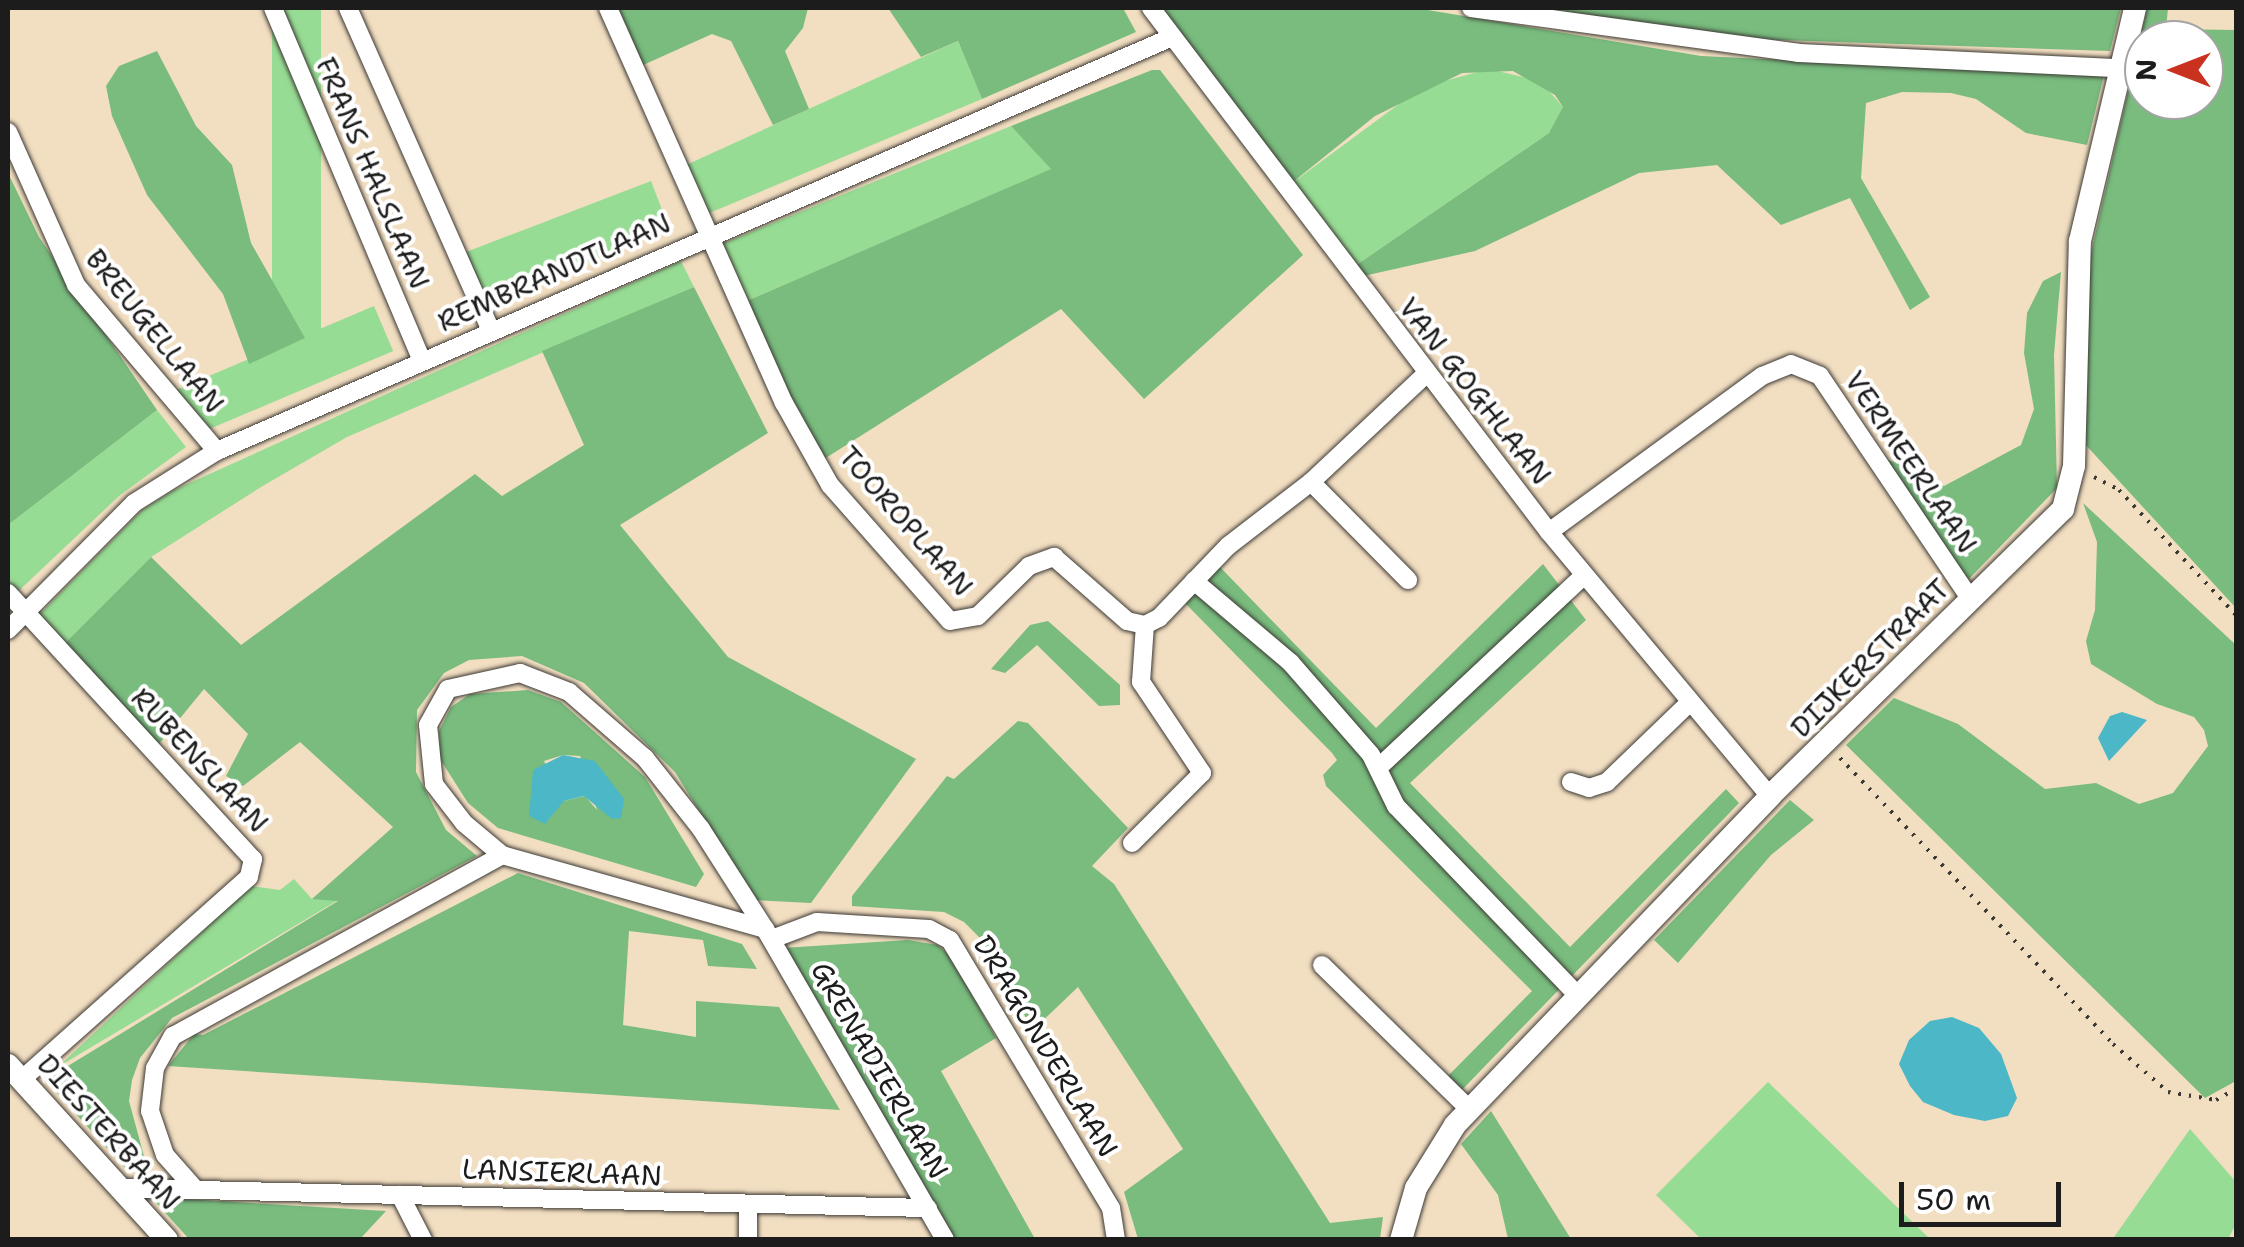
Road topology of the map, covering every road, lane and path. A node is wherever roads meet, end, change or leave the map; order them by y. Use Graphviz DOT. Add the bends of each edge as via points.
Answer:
graph roads {
  1 [pos="273,8"];
  2 [pos="348,8"];
  3 [pos="608,8"];
  4 [pos="1151,8"];
  5 [pos="1470,8"];
  6 [pos="2135,8"];
  7 [pos="1170,38"];
  8 [pos="2120,68"];
  9 [pos="8,132"];
  10 [pos="704,235"];
  11 [pos="491,330"];
  12 [pos="422,360"];
  13 [pos="1426,374"];
  14 [pos="216,451"];
  15 [pos="2074,466"];
  16 [pos="1311,482"];
  17 [pos="1549,532"];
  18 [pos="1584,575"];
  19 [pos="1408,580"];
  20 [pos="1194,582"];
  21 [pos="8,593"];
  22 [pos="1972,600"];
  23 [pos="25,614"];
  24 [pos="2236,615"];
  25 [pos="1144,625"];
  26 [pos="8,630"];
  27 [pos="1690,702"];
  28 [pos="1826,745"];
  29 [pos="1378,768"];
  30 [pos="1571,782"];
  31 [pos="1770,796"];
  32 [pos="1132,843"];
  33 [pos="502,855"];
  34 [pos="769,934"];
  35 [pos="1322,965"];
  36 [pos="1578,996"];
  37 [pos="14,1072"];
  38 [pos="2236,1090"];
  39 [pos="1470,1110"];
  40 [pos="120,1188"];
  41 [pos="195,1190"];
  42 [pos="400,1194"];
  43 [pos="748,1204"];
  44 [pos="928,1208"];
  45 [pos="167,1240"];
  46 [pos="423,1240"];
  47 [pos="748,1240"];
  48 [pos="946,1240"];
  49 [pos="1116,1240"];
  50 [pos="1401,1240"];
  1 -- 12 [label="street, FRANS HALSLAAN"];
  2 -- 11 [label="street, FRANS HALSLAAN"];
  3 -- 10 [label="street, TOOROPLAAN"];
  4 -- 7 [label="street, VAN GOGHLAAN"];
  5 -- 8 [label="street" via="1798,52"];
  6 -- 8 [label="street, DIJKERSTRAAT"];
  7 -- 10 [label="street, REMBRANDTLAAN"];
  7 -- 13 [label="street, VAN GOGHLAAN"];
  8 -- 15 [label="street, DIJKERSTRAAT" via="2080,241"];
  9 -- 14 [label="street, BREUGELLAAN" via="76,285"];
  10 -- 11 [label="street, REMBRANDTLAAN"];
  10 -- 25 [label="street, TOOROPLAAN" via="830,485 950,621 978,616 1029,566 1054,557 1126,621"];
  11 -- 12 [label="street, REMBRANDTLAAN"];
  12 -- 14 [label="street, REMBRANDTLAAN"];
  13 -- 16 [label="street"];
  13 -- 17 [label="street, VAN GOGHLAAN"];
  14 -- 23 [label="street, REMBRANDTLAAN" via="134,503"];
  15 -- 22 [label="street, DIJKERSTRAAT" via="2063,509"];
  15 -- 24 [label="path" via="2119,490"];
  16 -- 19 [label="street"];
  16 -- 20 [label="street" via="1228,546"];
  17 -- 18 [label="street, VAN GOGHLAAN"];
  17 -- 22 [label="street, VERMEERLAAN" via="1762,376 1791,364 1820,376"];
  18 -- 27 [label="street, VAN GOGHLAAN"];
  18 -- 29 [label="street"];
  20 -- 25 [label="street"];
  20 -- 29 [label="street" via="1290,662"];
  21 -- 23 [label="street, RUBENSLAAN"];
  22 -- 28 [label="street, DIJKERSTRAAT"];
  23 -- 26 [label="street, REMBRANDTLAAN"];
  23 -- 37 [label="street, RUBENSLAAN" via="253,859 249,877"];
  25 -- 32 [label="street" via="1141,682 1202,772"];
  27 -- 30 [label="street" via="1607,782 1589,788"];
  27 -- 31 [label="street, VAN GOGHLAAN"];
  28 -- 31 [label="street, DIJKERSTRAAT"];
  28 -- 38 [label="path" via="2168,1092 2216,1100"];
  29 -- 36 [label="street" via="1396,806"];
  31 -- 36 [label="street, DIJKERSTRAAT"];
  33 -- 34 [label="street, GRENADIERLAAN"];
  33 -- 34 [label="street, GRENADIERLAAN" via="434,784 428,725 448,689 520,673 569,692 645,758 701,828"];
  33 -- 41 [label="street" via="172,1036 155,1068 150,1112 165,1155"];
  34 -- 44 [label="street, GRENADIERLAAN"];
  34 -- 49 [label="street, DRAGONDERLAAN" via="818,922 930,930 950,940 1111,1208"];
  35 -- 39 [label="street"];
  36 -- 39 [label="street, DIJKERSTRAAT"];
  37 -- 40 [label="street, DIESTERBAAN"];
  39 -- 50 [label="street, DIJKERSTRAAT" via="1416,1188"];
  40 -- 41 [label="street, LANSIERLAAN"];
  40 -- 45 [label="street, DIESTERBAAN"];
  41 -- 42 [label="street, LANSIERLAAN"];
  42 -- 43 [label="street, LANSIERLAAN"];
  42 -- 46 [label="street"];
  43 -- 44 [label="street, LANSIERLAAN"];
  43 -- 47 [label="street"];
  44 -- 48 [label="street, GRENADIERLAAN"];
}
